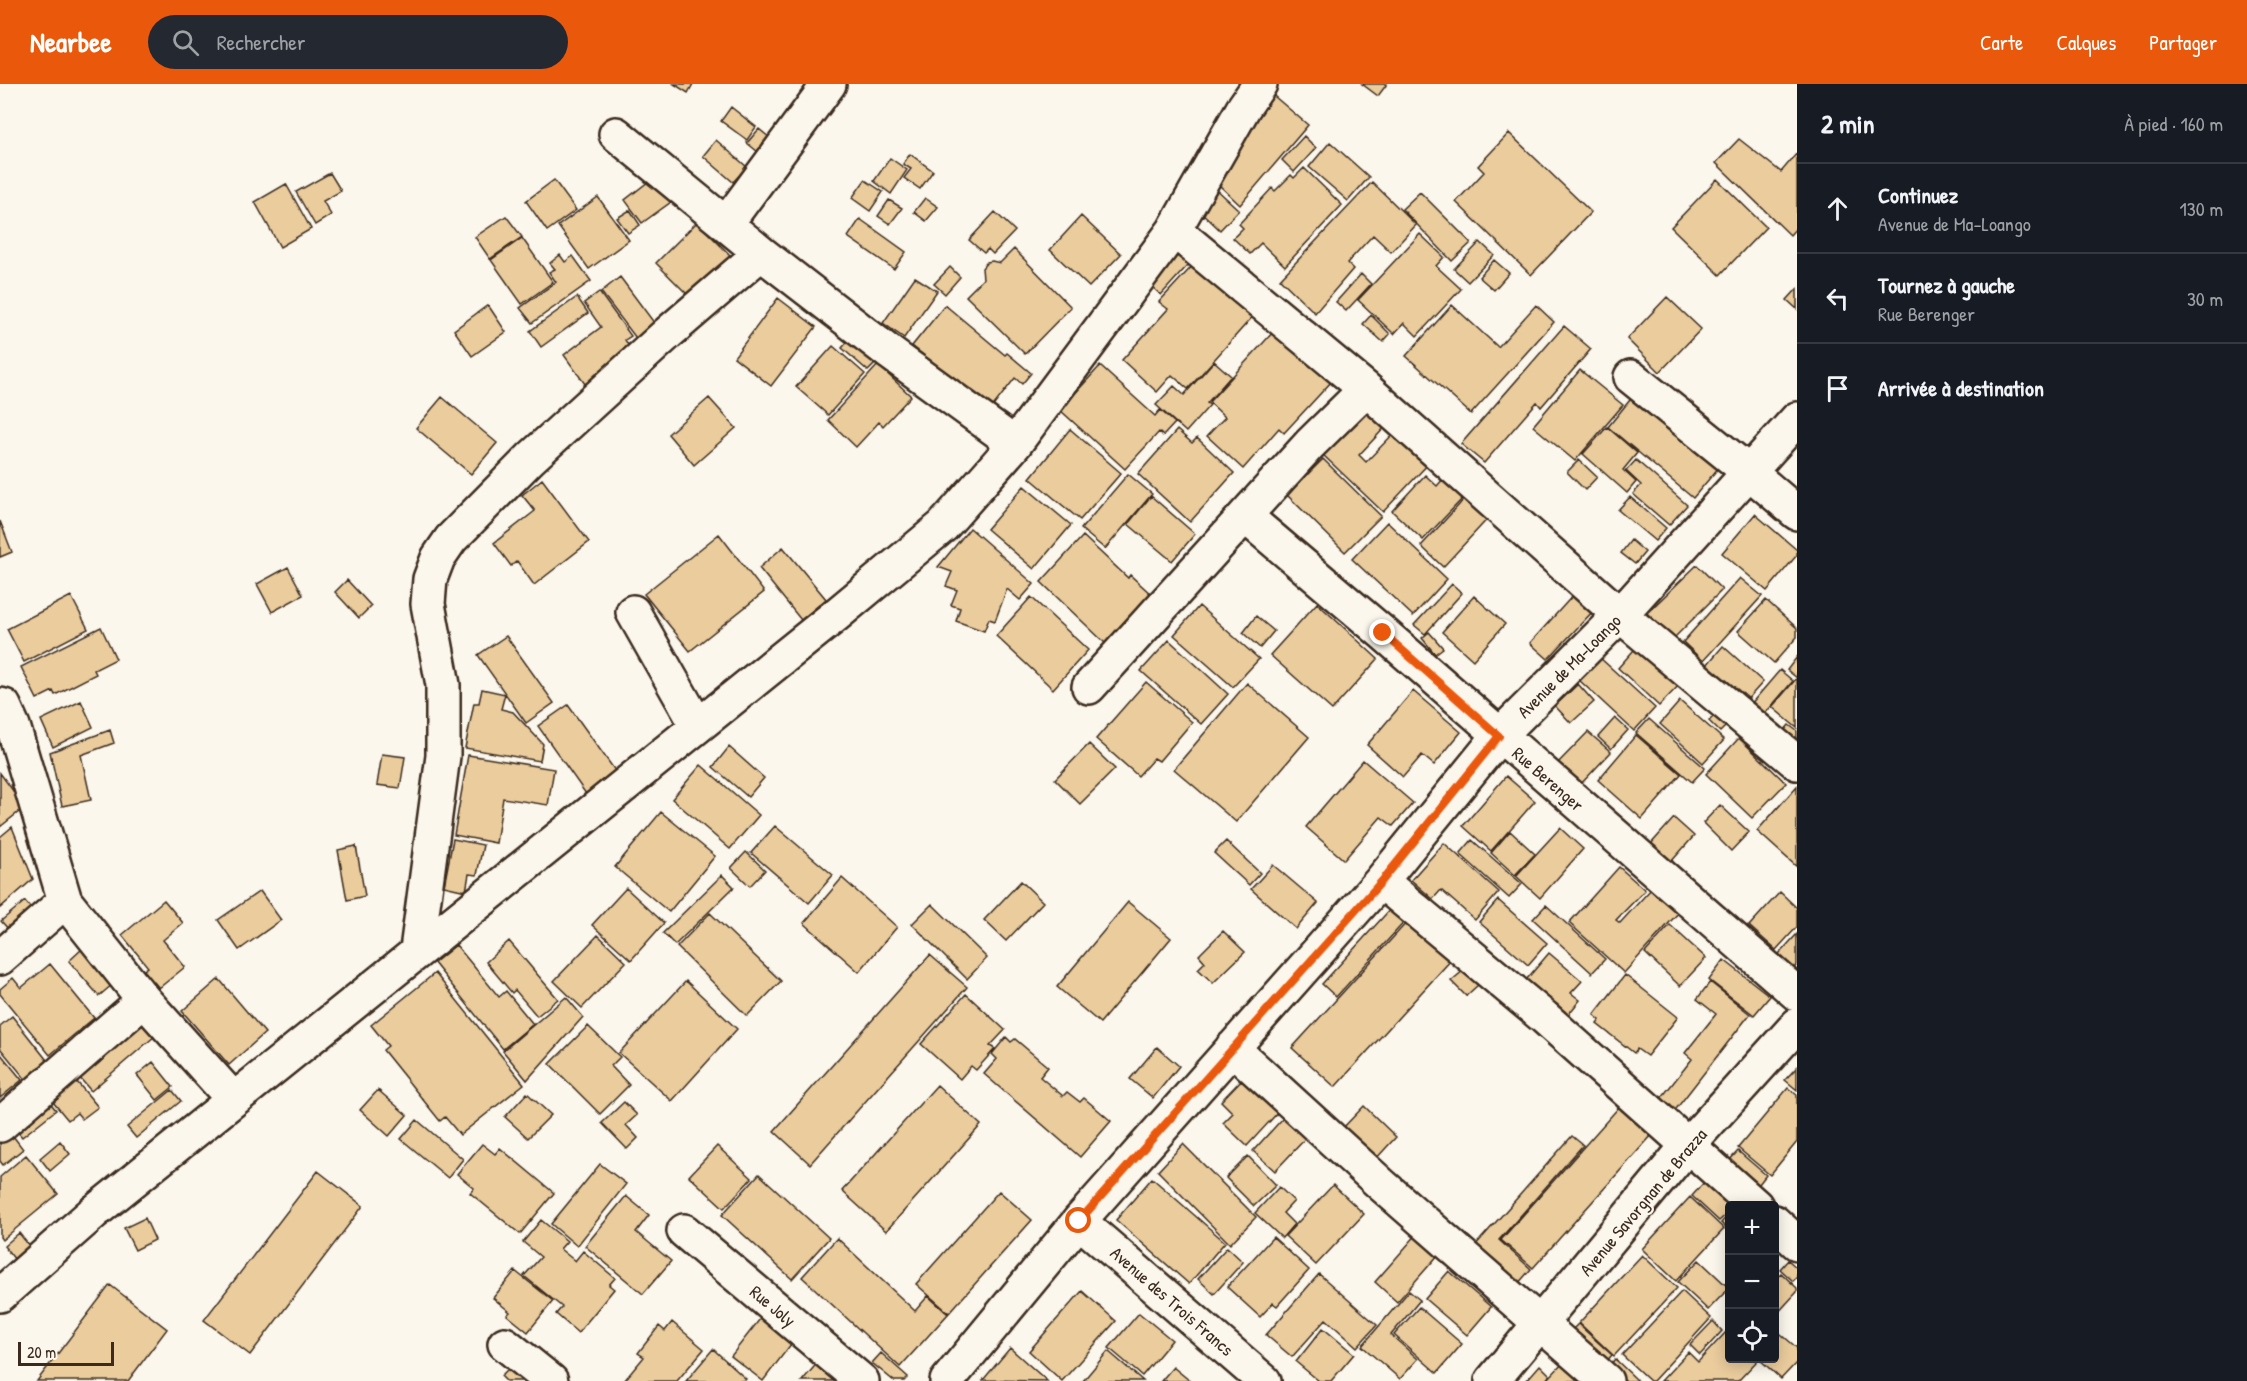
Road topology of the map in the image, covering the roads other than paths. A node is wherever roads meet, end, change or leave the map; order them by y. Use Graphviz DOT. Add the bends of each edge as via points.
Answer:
graph roads {
  1 [pos="829,84"];
  2 [pos="1260,84"];
  3 [pos="616,134"];
  4 [pos="726,224"];
  5 [pos="1174,230"];
  6 [pos="761,253"];
  7 [pos="1631,377"];
  8 [pos="1366,389"];
  9 [pos="1797,419"];
  10 [pos="1015,444"];
  11 [pos="1749,472"];
  12 [pos="1797,513"];
  13 [pos="1245,516"];
  14 [pos="633,612"];
  15 [pos="1620,615"];
  16 [pos="1089,687"];
  17 [pos="0,705"];
  18 [pos="697,726"];
  19 [pos="1499,736"];
  20 [pos="1797,763"];
  21 [pos="1382,881"];
  22 [pos="65,901"];
  23 [pos="417,950"];
  24 [pos="0,958"];
  25 [pos="1797,994"];
  26 [pos="144,1000"];
  27 [pos="1797,1025"];
  28 [pos="1232,1048"];
  29 [pos="233,1099"];
  30 [pos="0,1125"];
  31 [pos="1689,1144"];
  32 [pos="1751,1201"];
  33 [pos="1079,1221"];
  34 [pos="1779,1227"];
  35 [pos="684,1231"];
  36 [pos="1797,1243"];
  37 [pos="1,1293"];
  38 [pos="1542,1323"];
  39 [pos="505,1344"];
  40 [pos="550,1381"];
  41 [pos="862,1381"];
  42 [pos="947,1381"];
  43 [pos="1264,1381"];
  44 [pos="1492,1381"];
  45 [pos="1606,1381"];
  1 -- 4 [label="street"];
  2 -- 5 [label="street"];
  3 -- 4 [label="street"];
  4 -- 6 [label="street"];
  5 -- 8 [label="street"];
  5 -- 10 [label="street"];
  6 -- 10 [label="street"];
  6 -- 23 [label="street" via="531,458 451,539 438,558 430,579 428,604 443,685 443,756"];
  7 -- 11 [label="street"];
  8 -- 13 [label="street"];
  8 -- 15 [label="street"];
  9 -- 11 [label="street, Avenue de Ma-Loango"];
  10 -- 18 [label="street" via="943,526"];
  11 -- 12 [label="street"];
  11 -- 15 [label="street, Avenue de Ma-Loango"];
  13 -- 16 [label="street"];
  13 -- 19 [label="street, Rue Berenger"];
  14 -- 18 [label="street"];
  15 -- 19 [label="street, Avenue de Ma-Loango"];
  15 -- 20 [label="street"];
  17 -- 22 [label="street" via="13,726"];
  18 -- 23 [label="street"];
  19 -- 21 [label="street, Avenue de Ma-Loango"];
  19 -- 25 [label="street, Rue Berenger"];
  21 -- 28 [label="street, Avenue de Ma-Loango"];
  21 -- 31 [label="street"];
  22 -- 24 [label="street"];
  22 -- 26 [label="street"];
  23 -- 29 [label="street"];
  26 -- 29 [label="street"];
  26 -- 30 [label="street"];
  27 -- 31 [label="street, Avenue Savorgnan de Brazza"];
  28 -- 33 [label="street, Avenue de Ma-Loango"];
  28 -- 38 [label="street"];
  29 -- 37 [label="street"];
  31 -- 32 [label="street"];
  31 -- 38 [label="street, Avenue Savorgnan de Brazza"];
  33 -- 42 [label="street, Avenue de Ma-Loango"];
  33 -- 43 [label="street, Avenue des Trois Francs"];
  34 -- 36 [label="street"];
  35 -- 41 [label="street, Rue Joly"];
  38 -- 44 [label="street, Avenue Savorgnan de Brazza"];
  38 -- 45 [label="street"];
  39 -- 40 [label="street"];
}
